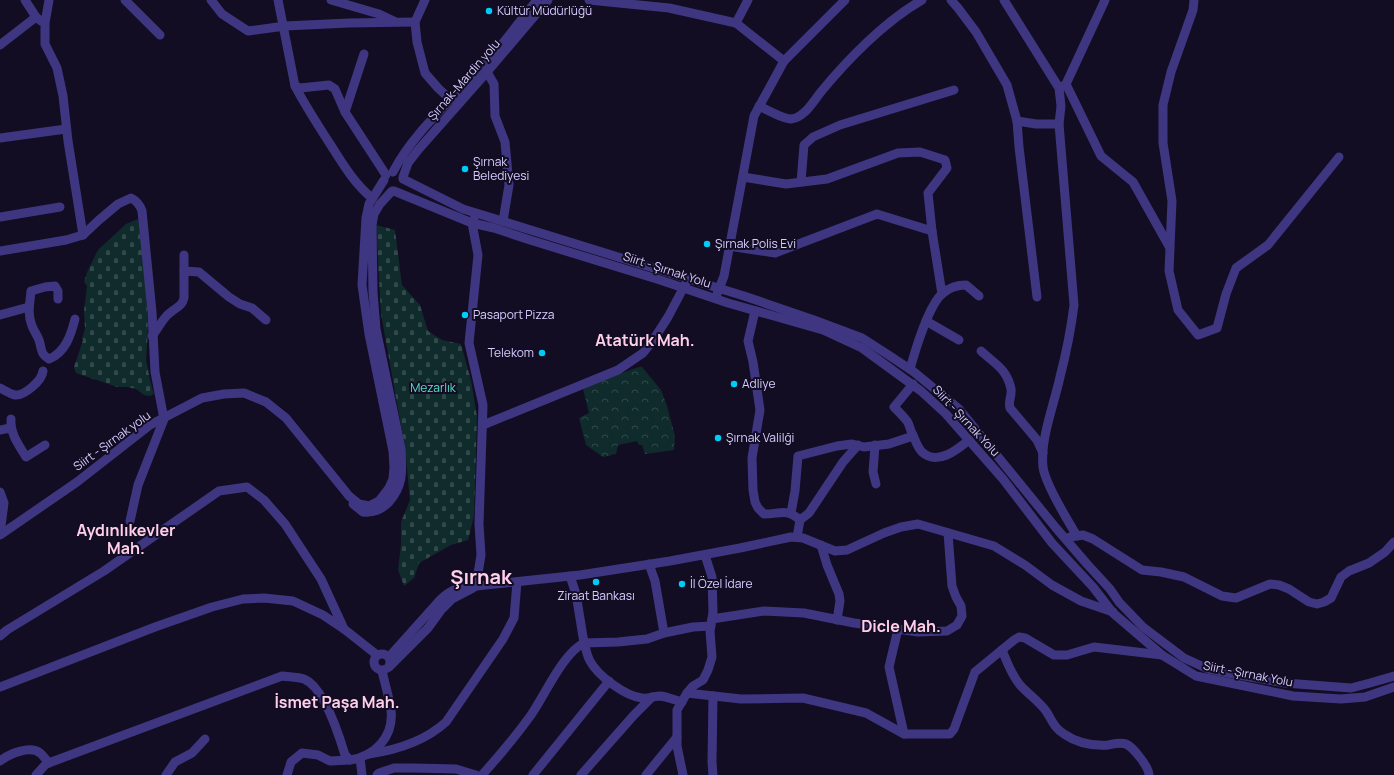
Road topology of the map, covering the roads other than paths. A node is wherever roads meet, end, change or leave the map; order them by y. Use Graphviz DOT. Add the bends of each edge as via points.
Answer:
graph roads {
  1 [pos="25,0"];
  2 [pos="50,0"];
  3 [pos="125,0"];
  4 [pos="211,0"];
  5 [pos="278,0"];
  6 [pos="331,0"];
  7 [pos="425,0"];
  8 [pos="537,0"];
  9 [pos="548,0"];
  10 [pos="589,0"];
  11 [pos="748,0"];
  12 [pos="845,0"];
  13 [pos="922,0"];
  14 [pos="951,0"];
  15 [pos="1004,0"];
  16 [pos="1105,0"];
  17 [pos="1194,0"];
  18 [pos="670,4"];
  19 [pos="36,17"];
  20 [pos="397,22"];
  21 [pos="415,22"];
  22 [pos="45,23"];
  23 [pos="736,23"];
  24 [pos="283,27"];
  25 [pos="160,35"];
  26 [pos="2,41"];
  27 [pos="364,54"];
  28 [pos="784,61"];
  29 [pos="487,72"];
  30 [pos="295,86"];
  31 [pos="1062,86"];
  32 [pos="954,90"];
  33 [pos="451,100"];
  34 [pos="760,106"];
  35 [pos="346,112"];
  36 [pos="1017,121"];
  37 [pos="1059,124"];
  38 [pos="66,129"];
  39 [pos="0,138"];
  40 [pos="1339,157"];
  41 [pos="387,176"];
  42 [pos="742,177"];
  43 [pos="403,178"];
  44 [pos="801,182"];
  45 [pos="393,191"];
  46 [pos="372,198"];
  47 [pos="60,207"];
  48 [pos="477,212"];
  49 [pos="0,217"];
  50 [pos="504,221"];
  51 [pos="472,223"];
  52 [pos="932,231"];
  53 [pos="83,235"];
  54 [pos="729,246"];
  55 [pos="1170,248"];
  56 [pos="0,251"];
  57 [pos="184,255"];
  58 [pos="184,271"];
  59 [pos="686,283"];
  60 [pos="720,289"];
  61 [pos="942,294"];
  62 [pos="979,296"];
  63 [pos="1037,297"];
  64 [pos="58,299"];
  65 [pos="715,299"];
  66 [pos="29,307"];
  67 [pos="755,311"];
  68 [pos="0,315"];
  69 [pos="75,319"];
  70 [pos="266,320"];
  71 [pos="926,321"];
  72 [pos="152,336"];
  73 [pos="959,340"];
  74 [pos="982,351"];
  75 [pos="910,369"];
  76 [pos="42,371"];
  77 [pos="913,384"];
  78 [pos="0,388"];
  79 [pos="164,419"];
  80 [pos="482,425"];
  81 [pos="0,430"];
  82 [pos="913,436"];
  83 [pos="969,440"];
  84 [pos="45,445"];
  85 [pos="858,445"];
  86 [pos="875,445"];
  87 [pos="1044,454"];
  88 [pos="876,484"];
  89 [pos="0,492"];
  90 [pos="349,496"];
  91 [pos="791,513"];
  92 [pos="800,520"];
  93 [pos="130,521"];
  94 [pos="948,533"];
  95 [pos="0,535"];
  96 [pos="1076,536"];
  97 [pos="797,537"];
  98 [pos="1065,538"];
  99 [pos="1394,542"];
  100 [pos="1052,543"];
  101 [pos="821,545"];
  102 [pos="705,555"];
  103 [pos="649,564"];
  104 [pos="570,576"];
  105 [pos="517,582"];
  106 [pos="476,586"];
  107 [pos="1119,602"];
  108 [pos="1113,613"];
  109 [pos="837,620"];
  110 [pos="711,622"];
  111 [pos="344,629"];
  112 [pos="898,629"];
  113 [pos="664,633"];
  114 [pos="0,636"];
  115 [pos="584,643"];
  116 [pos="1002,650"];
  117 [pos="377,655"];
  118 [pos="1162,655"];
  119 [pos="389,657"];
  120 [pos="386,669"];
  121 [pos="1394,676"];
  122 [pos="609,682"];
  123 [pos="0,687"];
  124 [pos="1394,687"];
  125 [pos="687,693"];
  126 [pos="713,696"];
  127 [pos="652,697"];
  128 [pos="682,702"];
  129 [pos="904,734"];
  130 [pos="677,737"];
  131 [pos="205,739"];
  132 [pos="369,754"];
  133 [pos="360,758"];
  134 [pos="350,760"];
  135 [pos="0,761"];
  136 [pos="49,763"];
  137 [pos="36,775"];
  138 [pos="166,775"];
  139 [pos="287,775"];
  140 [pos="362,775"];
  141 [pos="377,775"];
  142 [pos="476,775"];
  143 [pos="482,775"];
  144 [pos="533,775"];
  145 [pos="582,775"];
  146 [pos="646,775"];
  147 [pos="683,775"];
  148 [pos="713,775"];
  149 [pos="1149,775"];
  1 -- 19 [label="street"];
  2 -- 22 [label="street"];
  3 -- 25 [label="street"];
  4 -- 24 [label="street" via="222,14 248,31"];
  5 -- 24 [label="street"];
  6 -- 20 [label="street"];
  7 -- 21 [label="street"];
  8 -- 33 [label="street, Şırnak-Mardin yolu" via="483,67"];
  9 -- 29 [label="street, Şırnak-Mardin yolu"];
  10 -- 18 [label="street"];
  11 -- 23 [label="street"];
  12 -- 28 [label="street"];
  13 -- 34 [label="street" via="901,14 865,45 798,117 790,119"];
  14 -- 36 [label="street" via="976,32 1007,85"];
  15 -- 31 [label="street"];
  16 -- 31 [label="street"];
  17 -- 55 [label="street" via="1193,10 1171,72 1164,105 1163,143 1172,201"];
  18 -- 23 [label="street"];
  19 -- 22 [label="street"];
  19 -- 26 [label="street"];
  20 -- 21 [label="street"];
  20 -- 24 [label="street"];
  21 -- 33 [label="street" via="425,73"];
  22 -- 38 [label="street" via="45,44 57,68"];
  23 -- 28 [label="street"];
  24 -- 30 [label="street"];
  27 -- 35 [label="street"];
  28 -- 34 [label="street"];
  29 -- 43 [label="street, Şırnak-Mardin yolu" via="418,150 408,163"];
  29 -- 50 [label="street" via="494,84 495,116 505,142 509,185"];
  30 -- 35 [label="street" via="300,88 329,85 335,89"];
  30 -- 46 [label="street" via="349,175 362,191"];
  31 -- 37 [label="street"];
  31 -- 55 [label="street" via="1102,156 1133,182"];
  32 -- 44 [label="street" via="840,125 813,137 804,145"];
  33 -- 41 [label="street, Şırnak-Mardin yolu" via="401,156"];
  34 -- 42 [label="street" via="754,116"];
  35 -- 41 [label="street"];
  36 -- 37 [label="street"];
  36 -- 63 [label="street"];
  37 -- 87 [label="street" via="1074,305 1072,324 1047,427"];
  38 -- 39 [label="street"];
  38 -- 53 [label="street"];
  40 -- 55 [label="street" via="1268,245 1236,268 1217,328 1198,335 1178,310 1169,271"];
  41 -- 43 [label="street" via="398,173"];
  41 -- 45 [label="street" via="384,186"];
  41 -- 46 [label="street"];
  42 -- 44 [label="street" via="786,184"];
  42 -- 54 [label="street"];
  43 -- 45 [label="street" via="402,186"];
  43 -- 48 [label="street, Siirt - Şırnak Yolu" via="463,209"];
  44 -- 52 [label="street" via="827,179 898,153 920,152 945,160 947,168 928,193"];
  45 -- 51 [label="street, Siirt - Şırnak Yolu"];
  45 -- 90 [label="street" via="374,214 373,292 376,329 401,449 401,481 396,494 387,505 377,511 359,510"];
  46 -- 90 [label="street" via="366,218 362,285 369,334 393,451 393,479 379,501 369,506 359,504"];
  47 -- 49 [label="street"];
  48 -- 50 [label="street, Siirt - Şırnak Yolu"];
  48 -- 51 [label="street"];
  50 -- 59 [label="street, Siirt - Şırnak Yolu"];
  51 -- 59 [label="street, Siirt - Şırnak Yolu"];
  51 -- 80 [label="street" via="478,255 469,343 483,405"];
  52 -- 54 [label="street" via="877,214 775,253"];
  52 -- 61 [label="street"];
  53 -- 56 [label="street"];
  53 -- 72 [label="street" via="118,204 130,198 140,206 152,312"];
  54 -- 60 [label="street"];
  57 -- 58 [label="street"];
  58 -- 70 [label="street" via="199,272 229,297 252,308"];
  58 -- 72 [label="street" via="183,302 170,312"];
  59 -- 60 [label="street, Siirt - Şırnak Yolu"];
  59 -- 65 [label="street, Siirt - Şırnak Yolu"];
  59 -- 80 [label="street" via="668,317 643,353 618,370"];
  60 -- 65 [label="street"];
  60 -- 75 [label="street, Siirt - Şırnak Yolu" via="862,338"];
  61 -- 62 [label="street" via="960,285 966,285"];
  61 -- 71 [label="street"];
  64 -- 66 [label="street" via="55,286 36,288 31,291"];
  65 -- 67 [label="street, Siirt - Şırnak Yolu"];
  66 -- 68 [label="street"];
  66 -- 69 [label="street" via="32,326 39,339 42,354 49,359 66,344"];
  67 -- 77 [label="street, Siirt - Şırnak Yolu" via="823,330 862,348"];
  67 -- 91 [label="street" via="748,341 760,410 752,458 754,502 764,514 786,511"];
  71 -- 73 [label="street"];
  71 -- 75 [label="street"];
  72 -- 79 [label="street" via="155,372"];
  74 -- 87 [label="street" via="1002,368 1011,389 1010,408 1037,440"];
  75 -- 98 [label="street, Siirt - Şırnak Yolu" via="958,409"];
  76 -- 78 [label="street" via="42,377 21,394 11,394"];
  77 -- 82 [label="street" via="894,407 908,422"];
  77 -- 83 [label="street, Siirt - Şırnak Yolu" via="946,414"];
  79 -- 90 [label="street, Siirt - Şırnak yolu" via="202,398 224,394 244,394 266,402 286,418"];
  79 -- 93 [label="street" via="138,485"];
  79 -- 95 [label="street, Siirt - Şırnak yolu" via="150,425 77,482"];
  80 -- 106 [label="street" via="479,524 481,555"];
  81 -- 84 [label="street" via="11,424 18,445 26,457"];
  82 -- 83 [label="street" via="921,451 936,458 958,449"];
  82 -- 86 [label="street" via="889,444"];
  83 -- 100 [label="street, Siirt - Şırnak Yolu" via="1003,479"];
  85 -- 86 [label="street"];
  85 -- 91 [label="street" via="837,446 798,456"];
  85 -- 92 [label="street" via="843,462 809,513"];
  86 -- 88 [label="street" via="873,472"];
  87 -- 96 [label="street" via="1043,468 1049,484"];
  89 -- 95 [label="street" via="4,503"];
  91 -- 92 [label="street"];
  92 -- 97 [label="street"];
  94 -- 101 [label="street" via="918,524 884,533 847,550 835,551"];
  94 -- 108 [label="street" via="994,546 1057,588 1081,601"];
  94 -- 112 [label="street" via="952,586 961,606 962,616 957,625 947,631 918,632"];
  96 -- 98 [label="street"];
  96 -- 99 [label="street" via="1083,535 1093,539 1142,570 1184,577 1222,596 1236,598 1270,584 1280,585 1308,602 1317,604 1331,598 1341,577 1369,563"];
  97 -- 101 [label="street"];
  97 -- 102 [label="street" via="791,536"];
  98 -- 100 [label="street"];
  98 -- 107 [label="street, Siirt - Şırnak Yolu"];
  100 -- 108 [label="street, Siirt - Şırnak Yolu" via="1093,587"];
  101 -- 109 [label="street" via="839,594"];
  102 -- 103 [label="street"];
  102 -- 110 [label="street" via="712,576"];
  103 -- 104 [label="street"];
  103 -- 113 [label="street" via="655,581"];
  104 -- 105 [label="street"];
  104 -- 115 [label="street" via="576,594"];
  105 -- 106 [label="street"];
  105 -- 132 [label="street" via="514,618 503,639 446,722 435,732 415,742"];
  106 -- 119 [label="street" via="466,586 448,592"];
  106 -- 120 [label="street" via="452,599 428,628"];
  107 -- 108 [label="street"];
  107 -- 121 [label="street, Siirt - Şırnak Yolu" via="1143,626 1184,658 1208,668 1285,683 1351,688"];
  108 -- 118 [label="street, Siirt - Şırnak Yolu"];
  109 -- 110 [label="street" via="804,613 764,611"];
  109 -- 112 [label="street"];
  110 -- 113 [label="street"];
  110 -- 125 [label="street" via="712,657 708,670 703,680"];
  111 -- 114 [label="street" via="321,579 284,524 264,500 247,487 219,491 104,571"];
  111 -- 117 [label="street"];
  111 -- 123 [label="street" via="293,601 243,599 155,627"];
  112 -- 129 [label="street" via="889,667"];
  113 -- 115 [label="street" via="647,639"];
  115 -- 122 [label="street" via="590,661"];
  115 -- 143 [label="street" via="576,647 561,665 530,715"];
  116 -- 118 [label="street" via="1019,637 1054,655 1067,655 1094,647"];
  116 -- 129 [label="street" via="975,672 950,734"];
  116 -- 149 [label="street" via="1009,669 1046,710 1056,728 1085,744 1124,743 1132,749"];
  117 -- 119 [label="street" via="385,654"];
  117 -- 120 [label="street" via="374,665 377,669"];
  118 -- 124 [label="street, Siirt - Şırnak Yolu" via="1196,676 1293,696 1341,699 1364,697"];
  119 -- 120 [label="street" via="391,662"];
  120 -- 132 [label="street" via="391,711 389,726 379,746"];
  122 -- 127 [label="street" via="640,698"];
  122 -- 144 [label="street"];
  125 -- 126 [label="street"];
  125 -- 128 [label="street"];
  126 -- 129 [label="street" via="741,699 804,698 866,713"];
  126 -- 148 [label="street"];
  127 -- 128 [label="street" via="661,696"];
  127 -- 145 [label="street"];
  128 -- 130 [label="street" via="678,710"];
  130 -- 146 [label="street"];
  130 -- 147 [label="street"];
  131 -- 138 [label="street" via="192,753 175,762"];
  132 -- 133 [label="street"];
  133 -- 134 [label="street"];
  133 -- 140 [label="street"];
  134 -- 136 [label="street" via="345,755 319,692 305,679 282,676"];
  134 -- 139 [label="street" via="330,761 318,755 302,753 292,762"];
  135 -- 136 [label="street" via="18,752 32,750 40,753"];
  136 -- 137 [label="street"];
  141 -- 142 [label="street" via="394,768 456,769"];
}
